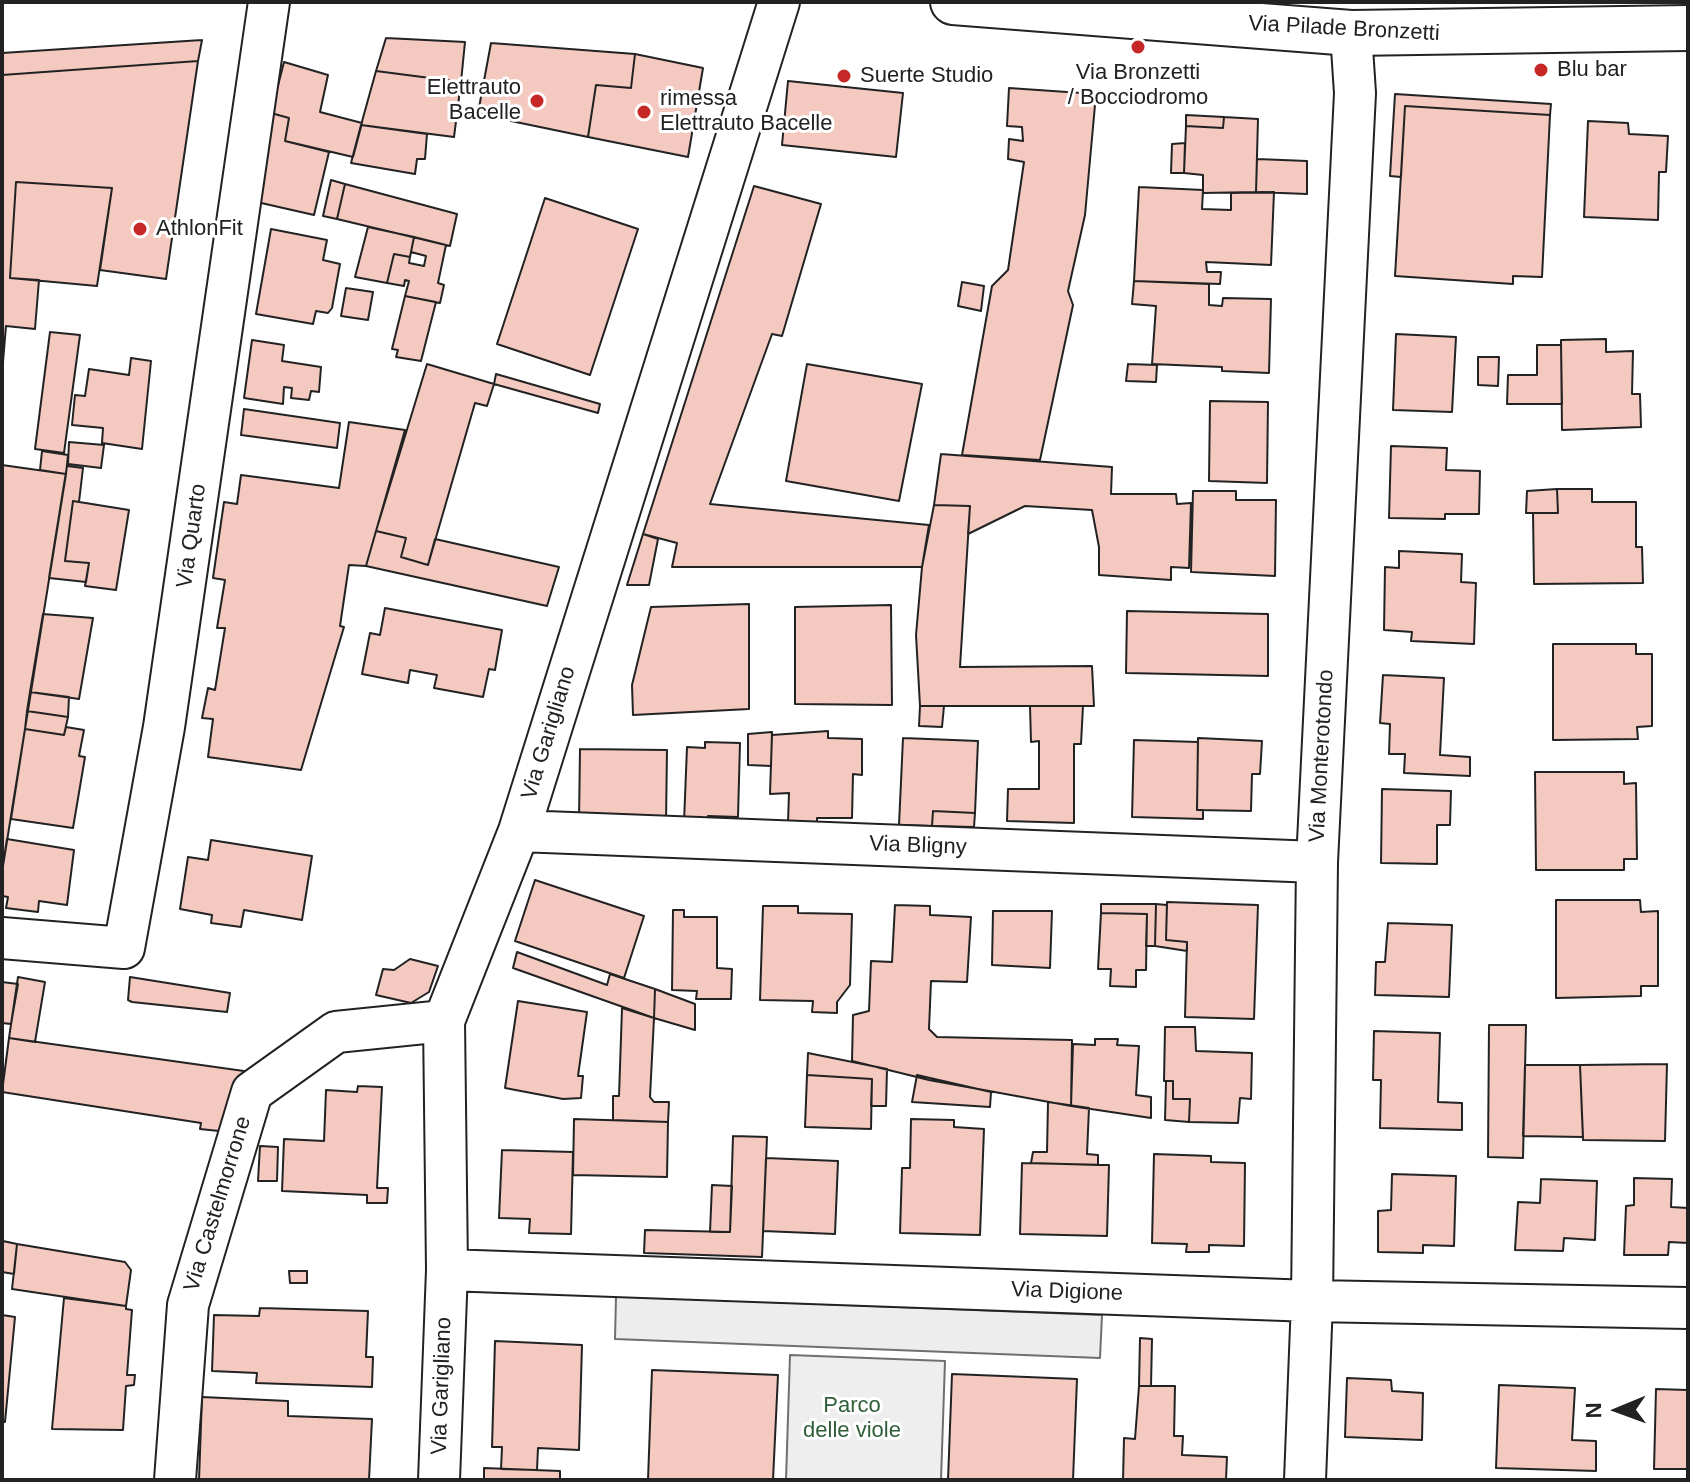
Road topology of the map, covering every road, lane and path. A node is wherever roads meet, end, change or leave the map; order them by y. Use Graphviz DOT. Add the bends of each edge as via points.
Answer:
graph roads {
  1 [pos="269,2"];
  2 [pos="779,2"];
  3 [pos="953,2"];
  4 [pos="1688,28"];
  5 [pos="1351,33"];
  6 [pos="519,831"];
  7 [pos="1317,862"];
  8 [pos="2,938"];
  9 [pos="444,1021"];
  10 [pos="447,1270"];
  11 [pos="1312,1301"];
  12 [pos="1688,1308"];
  13 [pos="175,1480"];
  14 [pos="439,1480"];
  15 [pos="1305,1480"];
  1 -- 8 [label="street, Via Quarto" via="164,727 124,948"];
  2 -- 6 [label="street, Via Garigliano"];
  3 -- 5 [label="main road, Via Pilade Bronzetti"];
  4 -- 5 [label="main road, Via Pilade Bronzetti"];
  5 -- 7 [label="street, Via Monterotondo" via="1355,93"];
  6 -- 7 [label="street, Via Bligny"];
  6 -- 9 [label="street, Via Garigliano"];
  7 -- 11 [label="street, Via Monterotondo"];
  9 -- 10 [label="street, Via Garigliano"];
  9 -- 13 [label="street, Via Castelmorrone" via="336,1032 252,1092 188,1305"];
  10 -- 11 [label="street, Via Digione"];
  10 -- 14 [label="street, Via Garigliano"];
  11 -- 12 [label="street, Via Digione"];
  11 -- 15 [label="street, Via Monterotondo"];
}
